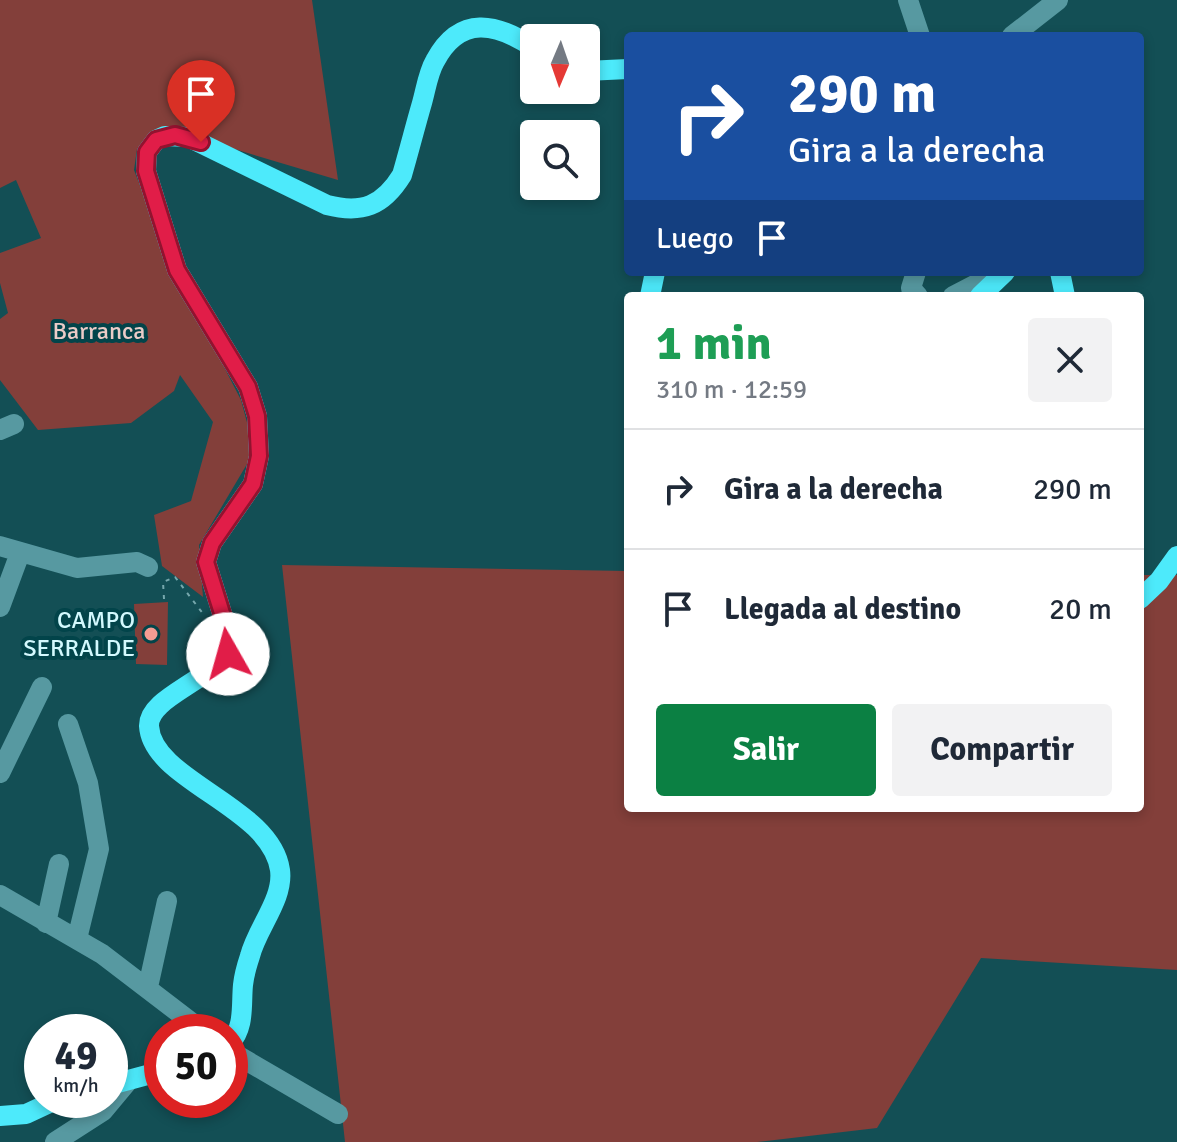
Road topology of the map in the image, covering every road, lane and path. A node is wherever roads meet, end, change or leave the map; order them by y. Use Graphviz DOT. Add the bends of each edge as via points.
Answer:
graph roads {
  1 [pos="908,0"];
  2 [pos="1058,0"];
  3 [pos="919,32"];
  4 [pos="1017,32"];
  5 [pos="520,38"];
  6 [pos="624,69"];
  7 [pos="600,70"];
  8 [pos="1001,276"];
  9 [pos="961,292"];
  10 [pos="984,292"];
  11 [pos="0,546"];
  12 [pos="20,553"];
  13 [pos="1177,556"];
  14 [pos="148,567"];
  15 [pos="1144,595"];
  16 [pos="164,599"];
  17 [pos="0,607"];
  18 [pos="204,614"];
  19 [pos="42,687"];
  20 [pos="68,724"];
  21 [pos="0,773"];
  22 [pos="59,864"];
  23 [pos="0,895"];
  24 [pos="167,901"];
  25 [pos="46,923"];
  26 [pos="77,939"];
  27 [pos="148,987"];
  28 [pos="182,1014"];
  29 [pos="242,1014"];
  30 [pos="248,1062"];
  31 [pos="24,1114"];
  32 [pos="338,1114"];
  33 [pos="0,1116"];
  34 [pos="92,1118"];
  35 [pos="55,1142"];
  1 -- 3 [label="street"];
  2 -- 4 [label="street"];
  5 -- 29 [label="main road" via="485,26 450,41 433,63 402,175 383,200 359,209 327,205 188,137 165,136 150,145 146,171 177,270 248,387 257,416 259,456 253,484 212,543 206,562 231,642 228,654 155,708 149,721 161,756 252,824 273,851 280,871 279,890 254,942 243,983"];
  6 -- 7 [label="main road"];
  8 -- 9 [label="street"];
  8 -- 10 [label="main road"];
  11 -- 12 [label="street"];
  12 -- 14 [label="street" via="77,568 137,562"];
  12 -- 17 [label="street"];
  13 -- 15 [label="main road"];
  16 -- 18 [label="path" via="163,582 175,577"];
  19 -- 21 [label="street"];
  20 -- 26 [label="street" via="88,783 99,849"];
  22 -- 25 [label="street"];
  23 -- 25 [label="street"];
  24 -- 27 [label="street"];
  25 -- 26 [label="street"];
  26 -- 27 [label="street"];
  27 -- 28 [label="street"];
  30 -- 32 [label="street"];
  31 -- 33 [label="main road"];
  34 -- 35 [label="street"];
}
